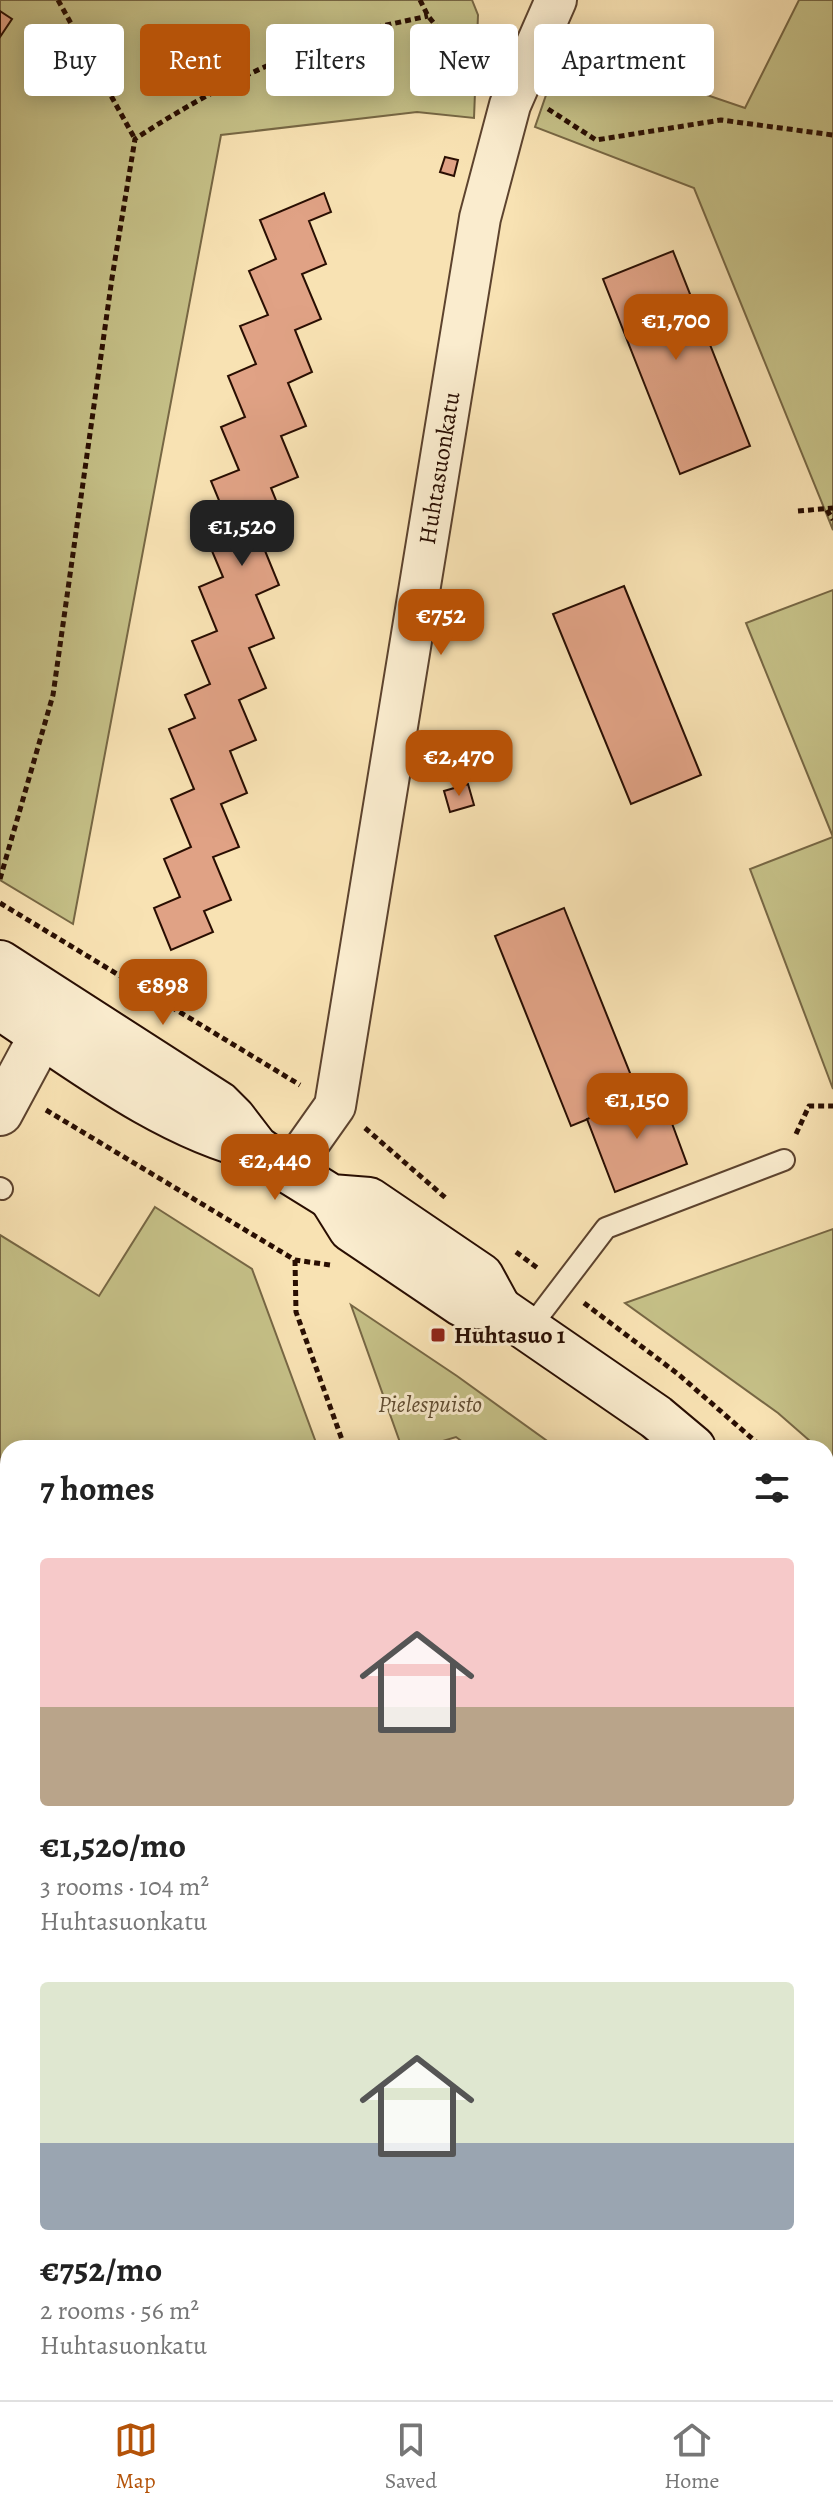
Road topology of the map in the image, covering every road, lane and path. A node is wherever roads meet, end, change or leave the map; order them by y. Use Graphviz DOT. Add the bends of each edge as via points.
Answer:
graph roads {
  1 [pos="58,0"];
  2 [pos="420,0"];
  3 [pos="556,0"];
  4 [pos="428,16"];
  5 [pos="528,106"];
  6 [pos="833,135"];
  7 [pos="135,139"];
  8 [pos="830,509"];
  9 [pos="798,511"];
  10 [pos="833,520"];
  11 [pos="0,879"];
  12 [pos="0,963"];
  13 [pos="20,1018"];
  14 [pos="6,1101"];
  15 [pos="833,1106"];
  16 [pos="273,1159"];
  17 [pos="784,1160"];
  18 [pos="514,1319"];
  19 [pos="342,1440"];
  20 [pos="683,1440"];
  1 -- 7 [label="path"];
  2 -- 4 [label="path"];
  3 -- 5 [label="street, Huhtasuonkatu"];
  4 -- 5 [label="path" via="480,79"];
  4 -- 7 [label="path" via="361,31 272,64 189,104"];
  5 -- 6 [label="path" via="596,140 721,120"];
  5 -- 16 [label="street, Huhtasuonkatu" via="480,218 335,1106"];
  7 -- 11 [label="path" via="53,695"];
  8 -- 9 [label="path"];
  8 -- 10 [label="path"];
  12 -- 13 [label="main road"];
  13 -- 14 [label="main road"];
  13 -- 16 [label="main road" via="161,1112"];
  14 -- 19 [label="path" via="295,1260 296,1312"];
  15 -- 17 [label="path" via="809,1106"];
  16 -- 18 [label="main road" via="331,1197 369,1200 481,1276"];
  17 -- 18 [label="lane" via="606,1228"];
  18 -- 20 [label="main road"];
}
